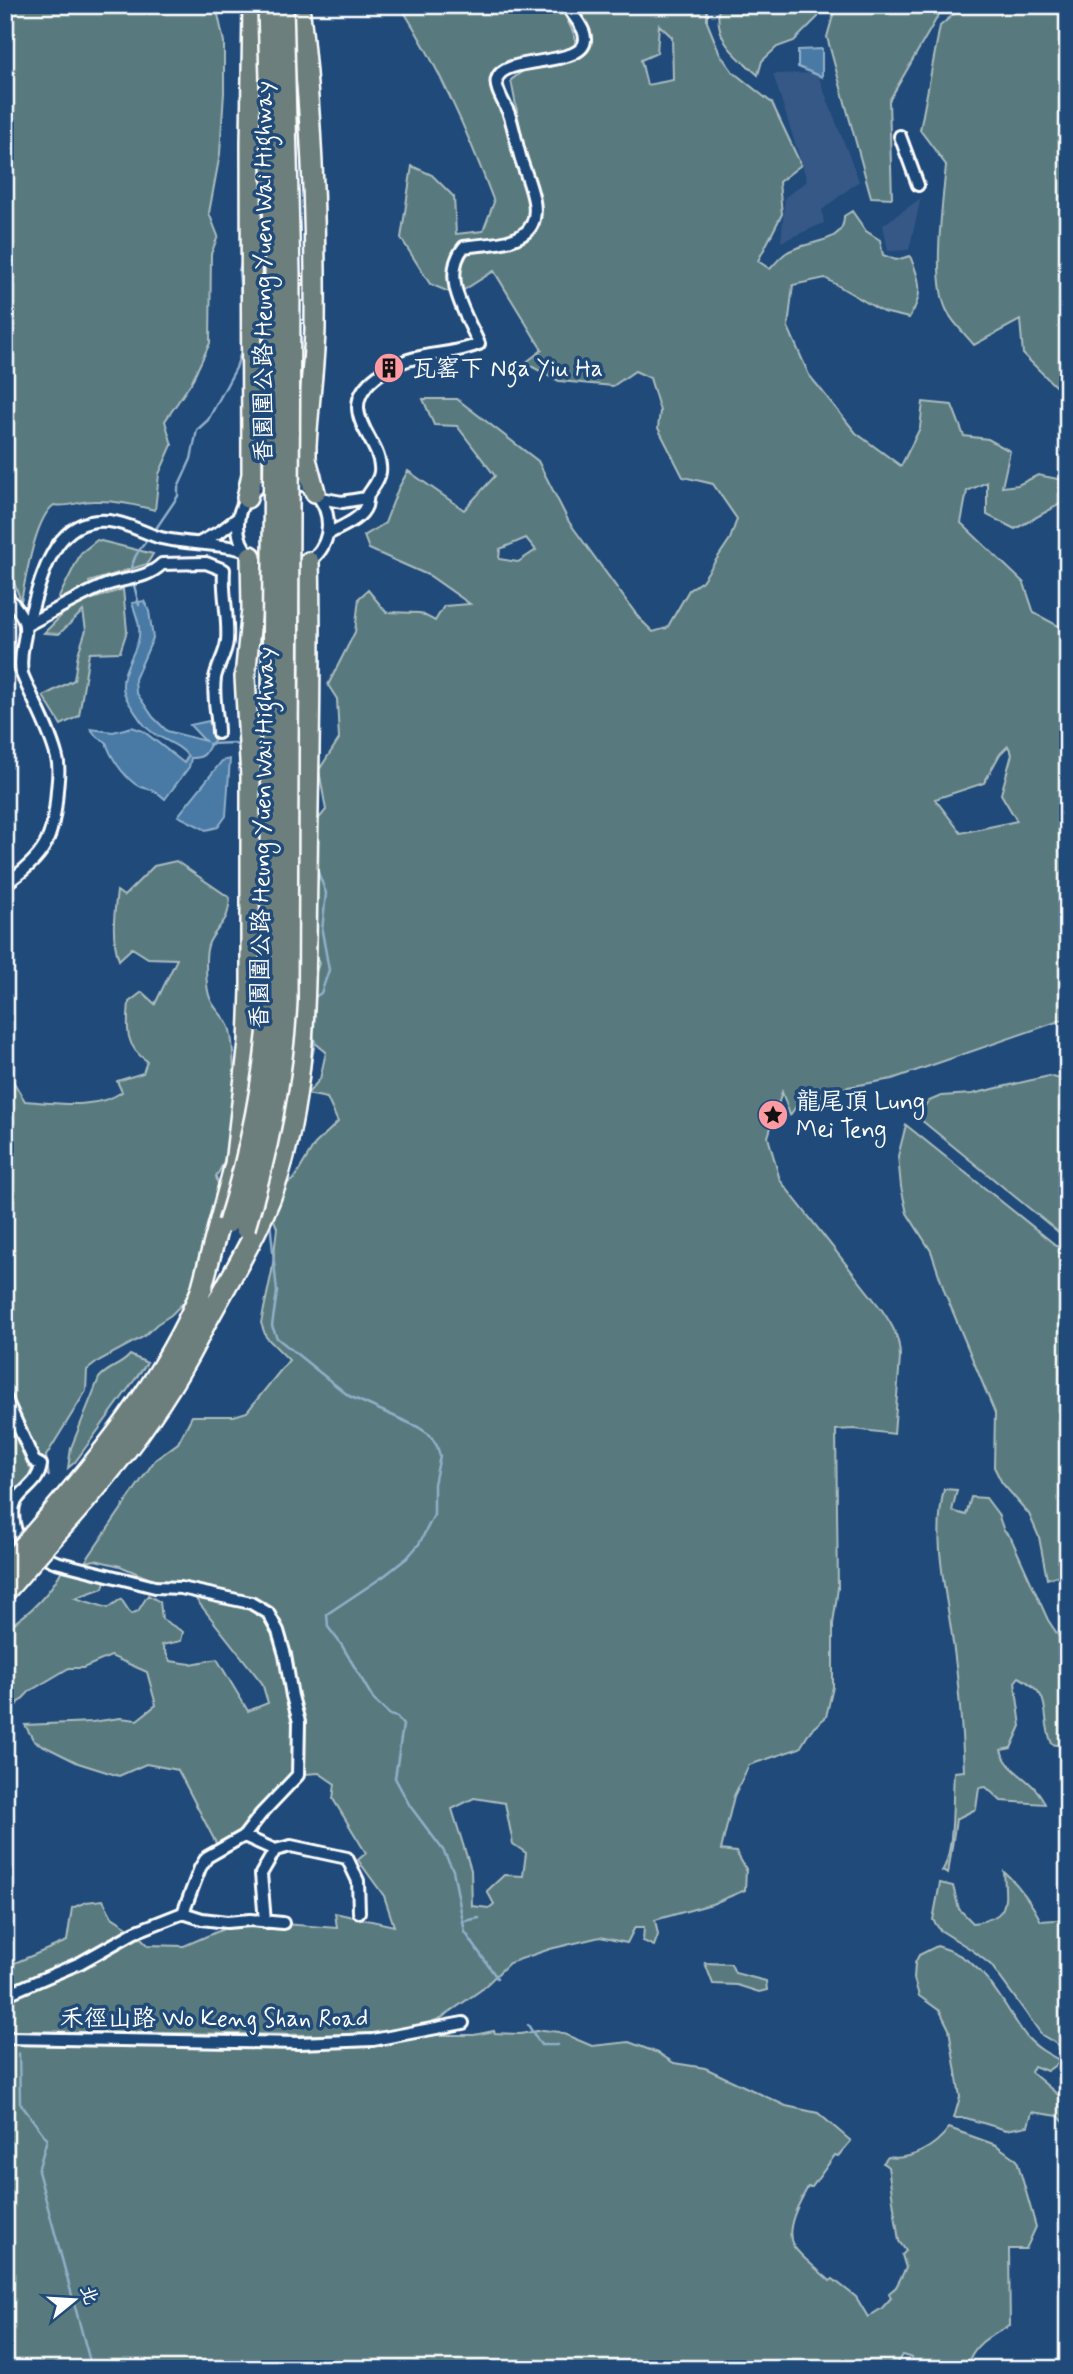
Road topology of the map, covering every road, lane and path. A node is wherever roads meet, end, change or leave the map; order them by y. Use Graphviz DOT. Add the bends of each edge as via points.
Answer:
graph roads {
  1 [pos="253,5"];
  2 [pos="268,5"];
  3 [pos="283,5"];
  4 [pos="299,5"];
  5 [pos="567,5"];
  6 [pos="900,136"];
  7 [pos="918,185"];
  8 [pos="318,495"];
  9 [pos="247,498"];
  10 [pos="366,498"];
  11 [pos="239,517"];
  12 [pos="328,534"];
  13 [pos="199,543"];
  14 [pos="249,554"];
  15 [pos="309,562"];
  16 [pos="5,595"];
  17 [pos="27,625"];
  18 [pos="218,733"];
  19 [pos="5,884"];
  20 [pos="237,1225"];
  21 [pos="5,1397"];
  22 [pos="39,1541"];
  23 [pos="5,1568"];
  24 [pos="5,1592"];
  25 [pos="244,1836"];
  26 [pos="275,1850"];
  27 [pos="359,1912"];
  28 [pos="183,1913"];
  29 [pos="265,1922"];
  30 [pos="283,1923"];
  31 [pos="5,1995"];
  32 [pos="463,2023"];
  33 [pos="5,2038"];
  1 -- 9 [label="highway" via="252,474"];
  2 -- 20 [label="highway, 香園圍公路 Heung Yuen Wai Highway, bridge" via="275,272 270,997 266,1051"];
  3 -- 20 [label="highway, 香園圍公路 Heung Yuen Wai Highway, bridge" via="290,273 286,1001 273,1125"];
  4 -- 8 [label="highway" via="309,94 314,264 315,332 306,459"];
  5 -- 10 [label="street" via="584,33 580,47 568,55 513,66 497,79 532,192 533,223 520,237 464,247 457,256 453,284 480,344 457,352 420,355 381,373 367,387 359,401 359,416 380,472"];
  6 -- 7 [label="street"];
  8 -- 9 [label="street" via="298,482 279,479 261,485"];
  8 -- 10 [label="street" via="342,502"];
  8 -- 12 [label="street" via="329,522"];
  9 -- 11 [label="street"];
  10 -- 12 [label="street" via="361,513"];
  11 -- 13 [label="street"];
  11 -- 14 [label="street" via="240,536"];
  12 -- 15 [label="street" via="318,555"];
  13 -- 14 [label="street"];
  13 -- 17 [label="street" via="155,536 108,521 69,531 45,569"];
  14 -- 15 [label="street" via="275,569"];
  14 -- 20 [label="highway" via="252,609 245,677 251,777 251,977 235,1164"];
  15 -- 20 [label="highway" via="302,1055 293,1117 267,1208"];
  16 -- 17 [label="street"];
  17 -- 18 [label="street" via="101,587 151,575 162,564 206,563 224,570 227,643 215,677"];
  17 -- 19 [label="street" via="22,674 58,761 57,804 40,854"];
  20 -- 22 [label="highway, 香園圍公路 Heung Yuen Wai Highway" via="160,1370"];
  20 -- 22 [label="highway, 香園圍公路 Heung Yuen Wai Highway" via="208,1319 181,1369 90,1497"];
  21 -- 25 [label="street" via="34,1461 41,1465 35,1483 15,1502 12,1514 21,1543 56,1562 155,1587 251,1603 268,1613 278,1631 299,1723 298,1775"];
  22 -- 23 [label="highway, 香園圍公路 Heung Yuen Wai Highway, bridge"];
  22 -- 24 [label="highway, 香園圍公路 Heung Yuen Wai Highway, bridge"];
  25 -- 26 [label="street"];
  25 -- 28 [label="street" via="207,1857"];
  26 -- 27 [label="street" via="291,1846 347,1858 358,1881"];
  26 -- 29 [label="street" via="261,1874"];
  28 -- 29 [label="street" via="228,1922"];
  28 -- 31 [label="street"];
  29 -- 30 [label="street"];
  32 -- 33 [label="street, 禾徑山路 Wo Keng Shan Road" via="373,2040 299,2043"];
}
